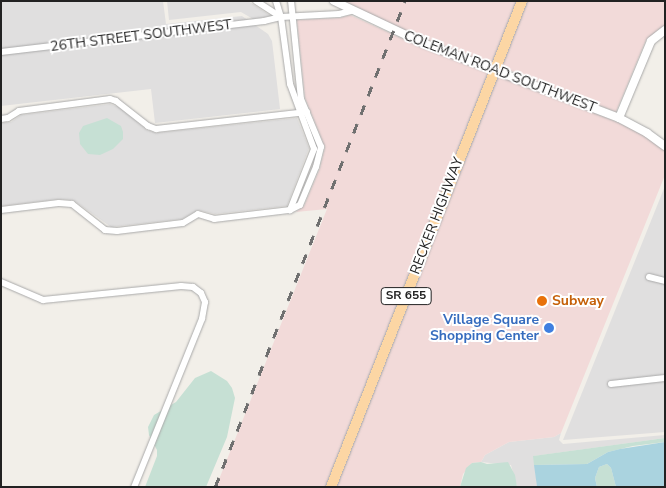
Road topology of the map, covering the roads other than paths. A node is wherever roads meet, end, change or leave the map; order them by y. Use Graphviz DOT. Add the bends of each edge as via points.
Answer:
graph roads {
  1 [pos="256,1"];
  2 [pos="276,1"];
  3 [pos="291,1"];
  4 [pos="334,1"];
  5 [pos="522,1"];
  6 [pos="350,11"];
  7 [pos="292,17"];
  8 [pos="281,18"];
  9 [pos="665,30"];
  10 [pos="1,52"];
  11 [pos="495,69"];
  12 [pos="304,113"];
  13 [pos="619,118"];
  14 [pos="1,119"];
  15 [pos="665,146"];
  16 [pos="1,210"];
  17 [pos="648,277"];
  18 [pos="665,280"];
  19 [pos="1,282"];
  20 [pos="665,378"];
  21 [pos="611,384"];
  22 [pos="134,487"];
  23 [pos="331,487"];
  1 -- 8 [label="street"];
  2 -- 8 [label="street"];
  3 -- 7 [label="street"];
  4 -- 6 [label="street, COLEMAN ROAD SOUTHWEST"];
  5 -- 11 [label="main road, RECKER HIGHWAY / SR 655"];
  6 -- 7 [label="street, 26TH STREET SOUTHWEST"];
  6 -- 11 [label="street, COLEMAN ROAD SOUTHWEST" via="423,44"];
  7 -- 8 [label="street, 26TH STREET SOUTHWEST"];
  7 -- 12 [label="street"];
  8 -- 10 [label="street, 26TH STREET SOUTHWEST"];
  8 -- 12 [label="street" via="290,84"];
  9 -- 13 [label="street" via="650,41"];
  11 -- 13 [label="street, COLEMAN ROAD SOUTHWEST"];
  11 -- 23 [label="main road, RECKER HIGHWAY / SR 655"];
  12 -- 14 [label="street" via="156,129 110,99 19,111"];
  12 -- 16 [label="street" via="314,149 290,210 214,218 198,214 183,223 110,231 72,204"];
  13 -- 15 [label="street, COLEMAN ROAD SOUTHWEST"];
  17 -- 18 [label="street"];
  19 -- 22 [label="street" via="43,300 181,286 193,287 200,293 205,302 202,319"];
  20 -- 21 [label="street"];
}
